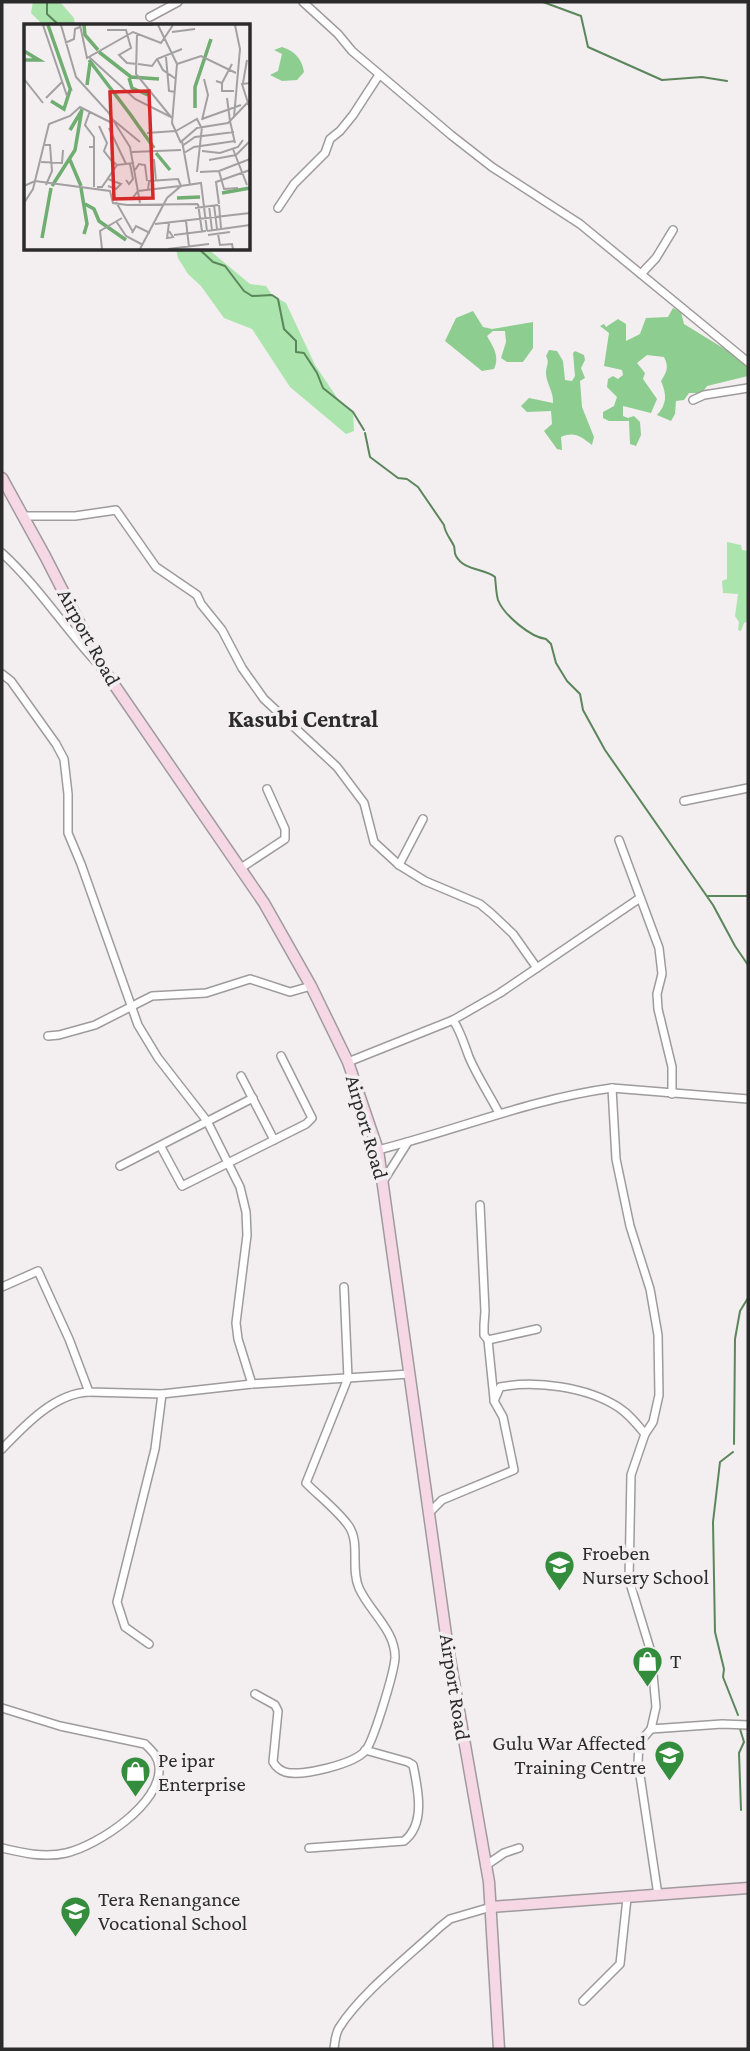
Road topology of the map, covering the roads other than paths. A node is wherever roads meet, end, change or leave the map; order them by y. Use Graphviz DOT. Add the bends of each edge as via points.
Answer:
graph roads {
  1 [pos="178,2"];
  2 [pos="303,2"];
  3 [pos="150,17"];
  4 [pos="379,75"];
  5 [pos="278,208"];
  6 [pos="673,230"];
  7 [pos="641,274"];
  8 [pos="748,362"];
  9 [pos="748,388"];
  10 [pos="694,400"];
  11 [pos="2,478"];
  12 [pos="22,516"];
  13 [pos="2,553"];
  14 [pos="102,667"];
  15 [pos="2,674"];
  16 [pos="748,788"];
  17 [pos="267,789"];
  18 [pos="684,801"];
  19 [pos="423,819"];
  20 [pos="619,840"];
  21 [pos="400,865"];
  22 [pos="241,868"];
  23 [pos="640,898"];
  24 [pos="537,968"];
  25 [pos="311,986"];
  26 [pos="132,1008"];
  27 [pos="453,1020"];
  28 [pos="48,1036"];
  29 [pos="281,1056"];
  30 [pos="348,1062"];
  31 [pos="241,1076"];
  32 [pos="612,1088"];
  33 [pos="672,1094"];
  34 [pos="253,1098"];
  35 [pos="748,1099"];
  36 [pos="499,1113"];
  37 [pos="207,1121"];
  38 [pos="274,1140"];
  39 [pos="410,1141"];
  40 [pos="161,1147"];
  41 [pos="378,1150"];
  42 [pos="230,1162"];
  43 [pos="120,1166"];
  44 [pos="384,1180"];
  45 [pos="480,1205"];
  46 [pos="2,1287"];
  47 [pos="344,1287"];
  48 [pos="537,1329"];
  49 [pos="488,1340"];
  50 [pos="411,1374"];
  51 [pos="348,1378"];
  52 [pos="252,1384"];
  53 [pos="89,1392"];
  54 [pos="162,1394"];
  55 [pos="494,1401"];
  56 [pos="645,1434"];
  57 [pos="2,1449"];
  58 [pos="428,1513"];
  59 [pos="149,1644"];
  60 [pos="255,1694"];
  61 [pos="2,1708"];
  62 [pos="748,1725"];
  63 [pos="651,1729"];
  64 [pos="365,1750"];
  65 [pos="2,1848"];
  66 [pos="309,1848"];
  67 [pos="519,1848"];
  68 [pos="485,1866"];
  69 [pos="748,1888"];
  70 [pos="658,1895"];
  71 [pos="627,1898"];
  72 [pos="491,1907"];
  73 [pos="583,2001"];
  74 [pos="334,2049"];
  75 [pos="499,2049"];
  1 -- 3 [label="street"];
  2 -- 4 [label="street"];
  4 -- 5 [label="street" via="353,115 330,139 325,153"];
  4 -- 7 [label="street" via="472,152 580,224"];
  6 -- 7 [label="street"];
  7 -- 8 [label="street"];
  9 -- 10 [label="street"];
  11 -- 12 [label="street, Airport Road"];
  12 -- 14 [label="street, Airport Road"];
  12 -- 21 [label="street" via="116,510 156,567 197,595 264,699 337,766 364,803 374,842"];
  13 -- 14 [label="street"];
  14 -- 22 [label="street, Airport Road"];
  15 -- 26 [label="street" via="64,760 68,833"];
  16 -- 18 [label="street"];
  17 -- 22 [label="street" via="285,839"];
  19 -- 21 [label="street"];
  20 -- 23 [label="street"];
  21 -- 24 [label="street" via="425,881 481,904 513,934"];
  22 -- 25 [label="street, Airport Road"];
  23 -- 24 [label="street"];
  23 -- 33 [label="street" via="659,948 658,1009 672,1067"];
  24 -- 27 [label="street"];
  25 -- 26 [label="street" via="290,992 250,979 206,993 152,996"];
  25 -- 30 [label="street, Airport Road"];
  26 -- 28 [label="street" via="95,1025"];
  26 -- 37 [label="street" via="158,1058"];
  27 -- 30 [label="street"];
  27 -- 36 [label="street"];
  29 -- 38 [label="street" via="313,1118"];
  30 -- 41 [label="street, Airport Road"];
  31 -- 34 [label="street"];
  32 -- 33 [label="street"];
  32 -- 36 [label="street"];
  32 -- 56 [label="street" via="616,1159 658,1335 659,1395"];
  33 -- 35 [label="street"];
  34 -- 37 [label="street"];
  34 -- 38 [label="street"];
  36 -- 39 [label="street"];
  37 -- 40 [label="street"];
  37 -- 42 [label="street"];
  38 -- 42 [label="street"];
  39 -- 41 [label="street"];
  39 -- 44 [label="street"];
  40 -- 42 [label="street" via="182,1186"];
  40 -- 43 [label="street"];
  41 -- 44 [label="street, Airport Road"];
  42 -- 52 [label="street" via="246,1212 236,1323"];
  44 -- 50 [label="street, Airport Road"];
  45 -- 49 [label="street" via="484,1335"];
  46 -- 53 [label="street" via="38,1271"];
  47 -- 51 [label="street"];
  48 -- 49 [label="street"];
  49 -- 55 [label="street"];
  50 -- 51 [label="street"];
  50 -- 58 [label="street, Airport Road"];
  51 -- 52 [label="street"];
  51 -- 64 [label="street" via="306,1483 349,1526 359,1588 395,1649 394,1668"];
  52 -- 54 [label="street"];
  53 -- 54 [label="street"];
  53 -- 57 [label="street" via="72,1394 48,1407"];
  54 -- 59 [label="street" via="155,1449 117,1602 125,1627"];
  55 -- 56 [label="street" via="500,1387 559,1386 616,1406"];
  55 -- 58 [label="street" via="503,1417 514,1470 442,1500"];
  56 -- 63 [label="street" via="631,1475 629,1580 651,1652 656,1707"];
  58 -- 68 [label="street, Airport Road"];
  60 -- 64 [label="street" via="275,1705 278,1712 273,1762 278,1769 304,1773 353,1759"];
  61 -- 65 [label="street" via="145,1744 159,1764 159,1776 141,1805 122,1824 86,1847 45,1856"];
  62 -- 63 [label="street"];
  63 -- 70 [label="street" via="639,1743 638,1753"];
  64 -- 66 [label="street" via="413,1765 419,1812 414,1830 404,1841"];
  67 -- 68 [label="street"];
  68 -- 72 [label="street, Airport Road"];
  69 -- 70 [label="street"];
  70 -- 71 [label="street"];
  71 -- 72 [label="street"];
  71 -- 73 [label="street" via="621,1964"];
  72 -- 74 [label="street" via="450,1919 440,1927 361,2002 339,2028"];
  72 -- 75 [label="street, Airport Road"];
}
